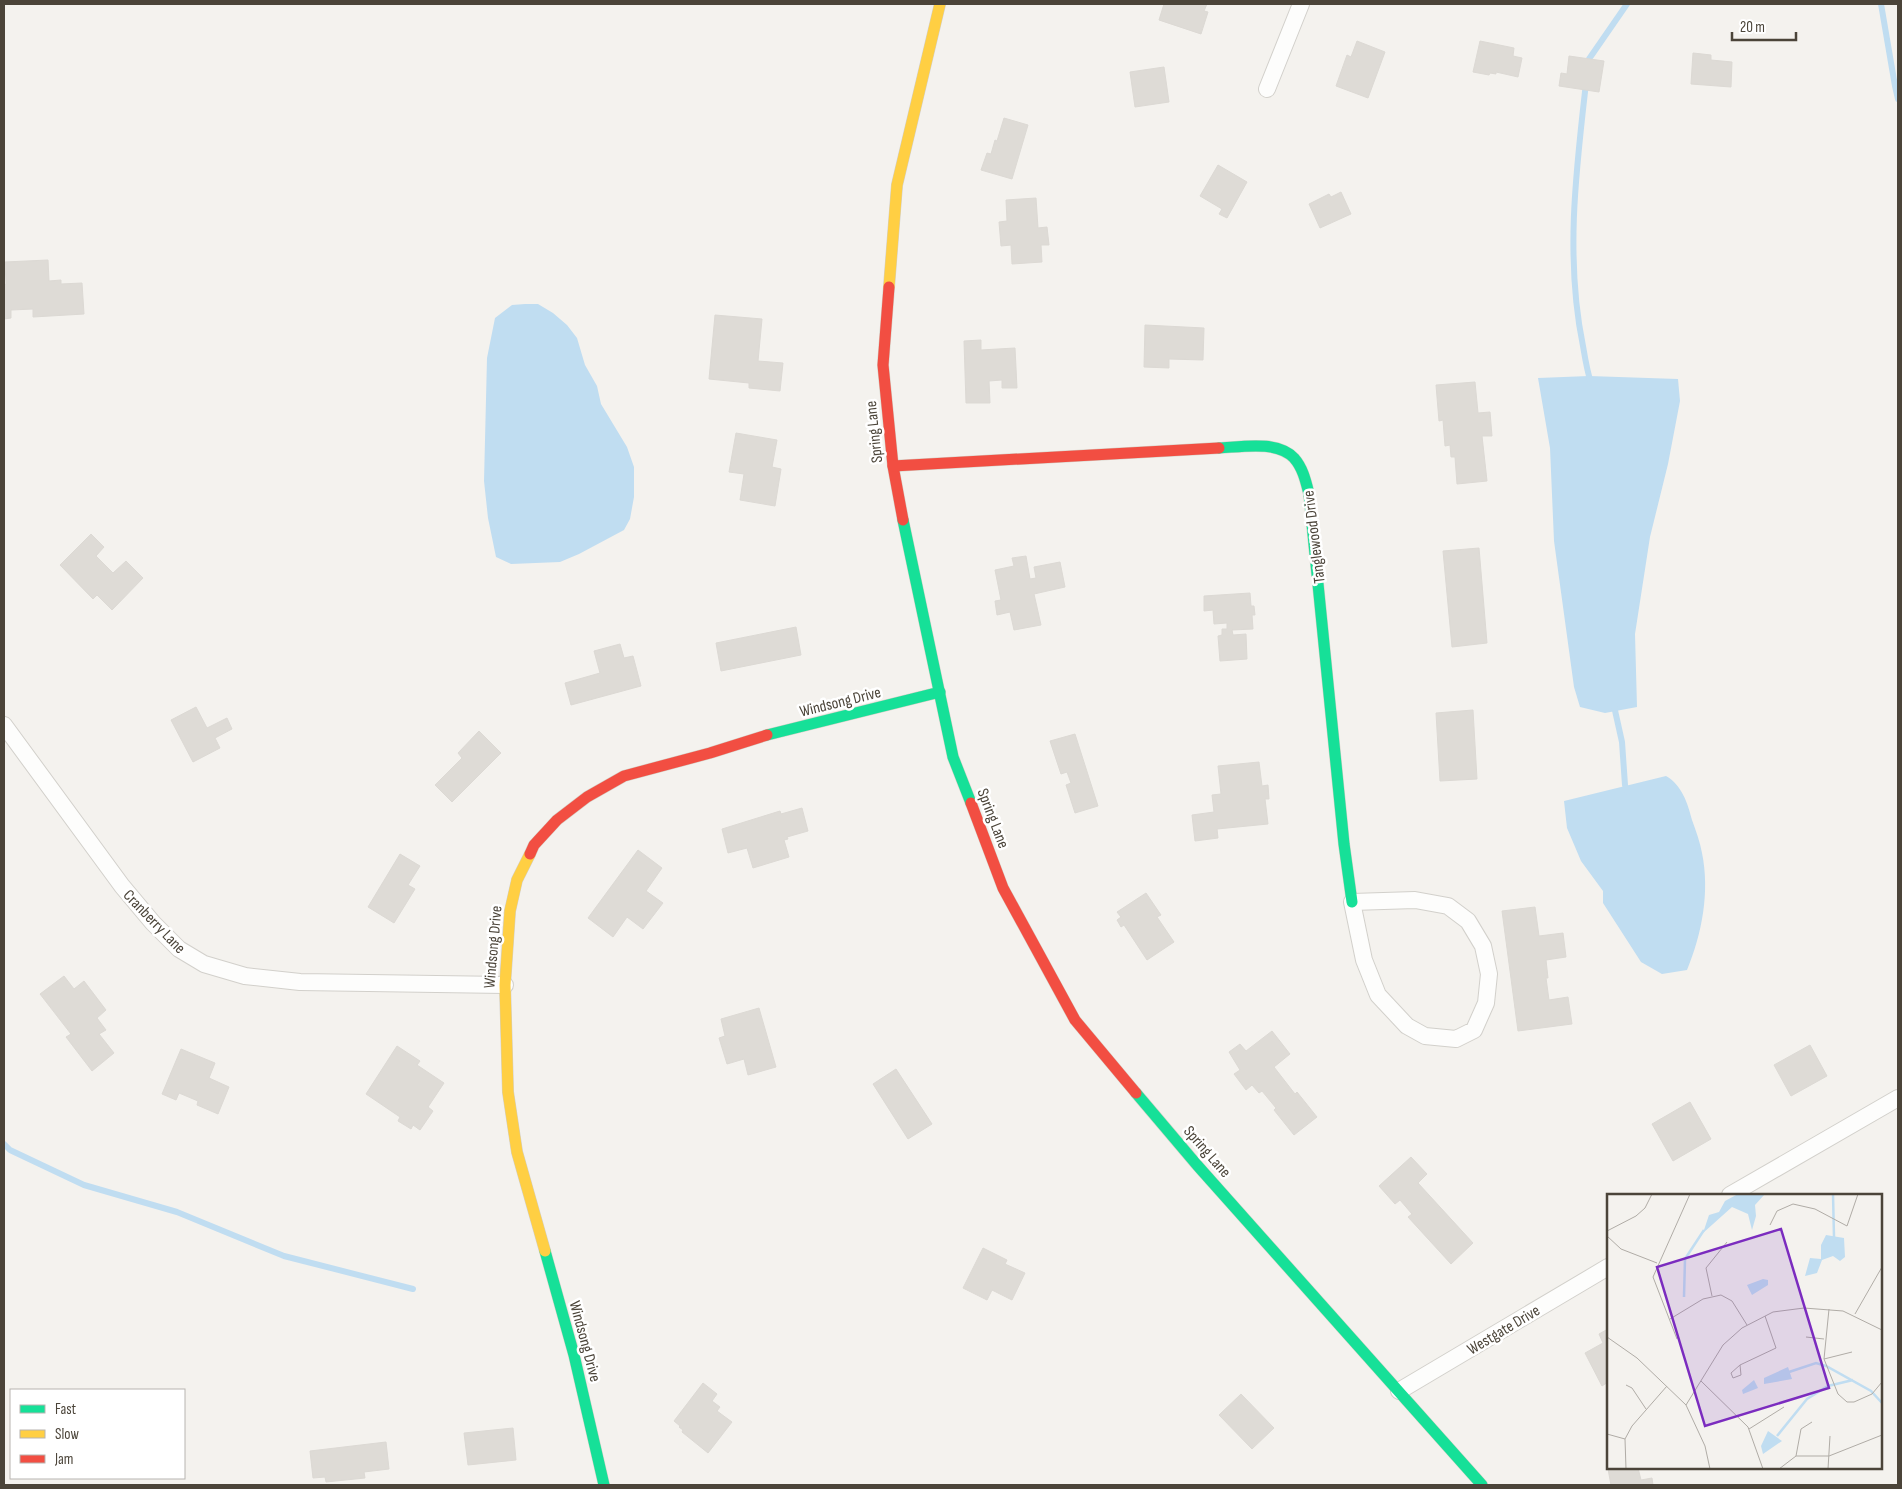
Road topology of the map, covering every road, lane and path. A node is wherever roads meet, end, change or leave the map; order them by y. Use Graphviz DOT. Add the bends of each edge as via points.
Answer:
graph roads {
  1 [pos="940,4"];
  2 [pos="1302,4"];
  3 [pos="1267,89"];
  4 [pos="893,466"];
  5 [pos="940,692"];
  6 [pos="4,725"];
  7 [pos="1352,902"];
  8 [pos="504,985"];
  9 [pos="1898,1098"];
  10 [pos="1732,1194"];
  11 [pos="1607,1268"];
  12 [pos="1398,1391"];
  13 [pos="604,1485"];
  14 [pos="1482,1485"];
  1 -- 4 [label="street, Spring Lane" via="897,185 882,365"];
  2 -- 3 [label="street"];
  4 -- 5 [label="street, Spring Lane"];
  4 -- 7 [label="street, Tanglewood Drive" via="1255,446 1278,447 1292,455 1303,472 1310,494"];
  5 -- 8 [label="street, Windsong Drive" via="755,738 624,776 587,797 557,820 534,845 517,880 510,911"];
  5 -- 12 [label="street, Spring Lane" via="953,756 1003,888 1075,1020 1197,1165"];
  6 -- 8 [label="street, Cranberry Lane" via="122,886 179,949 204,964 245,976 300,982"];
  7 -- 7 [label="street, Tanglewood Drive" via="1415,900 1448,906 1468,921 1482,946 1490,974 1486,1003 1474,1030 1456,1039 1425,1036 1407,1026 1378,996 1364,960"];
  8 -- 13 [label="street, Windsong Drive" via="508,1092 517,1152 574,1355"];
  9 -- 10 [label="street"];
  11 -- 12 [label="street, Westgate Drive"];
  12 -- 14 [label="street, Spring Lane"];
}
